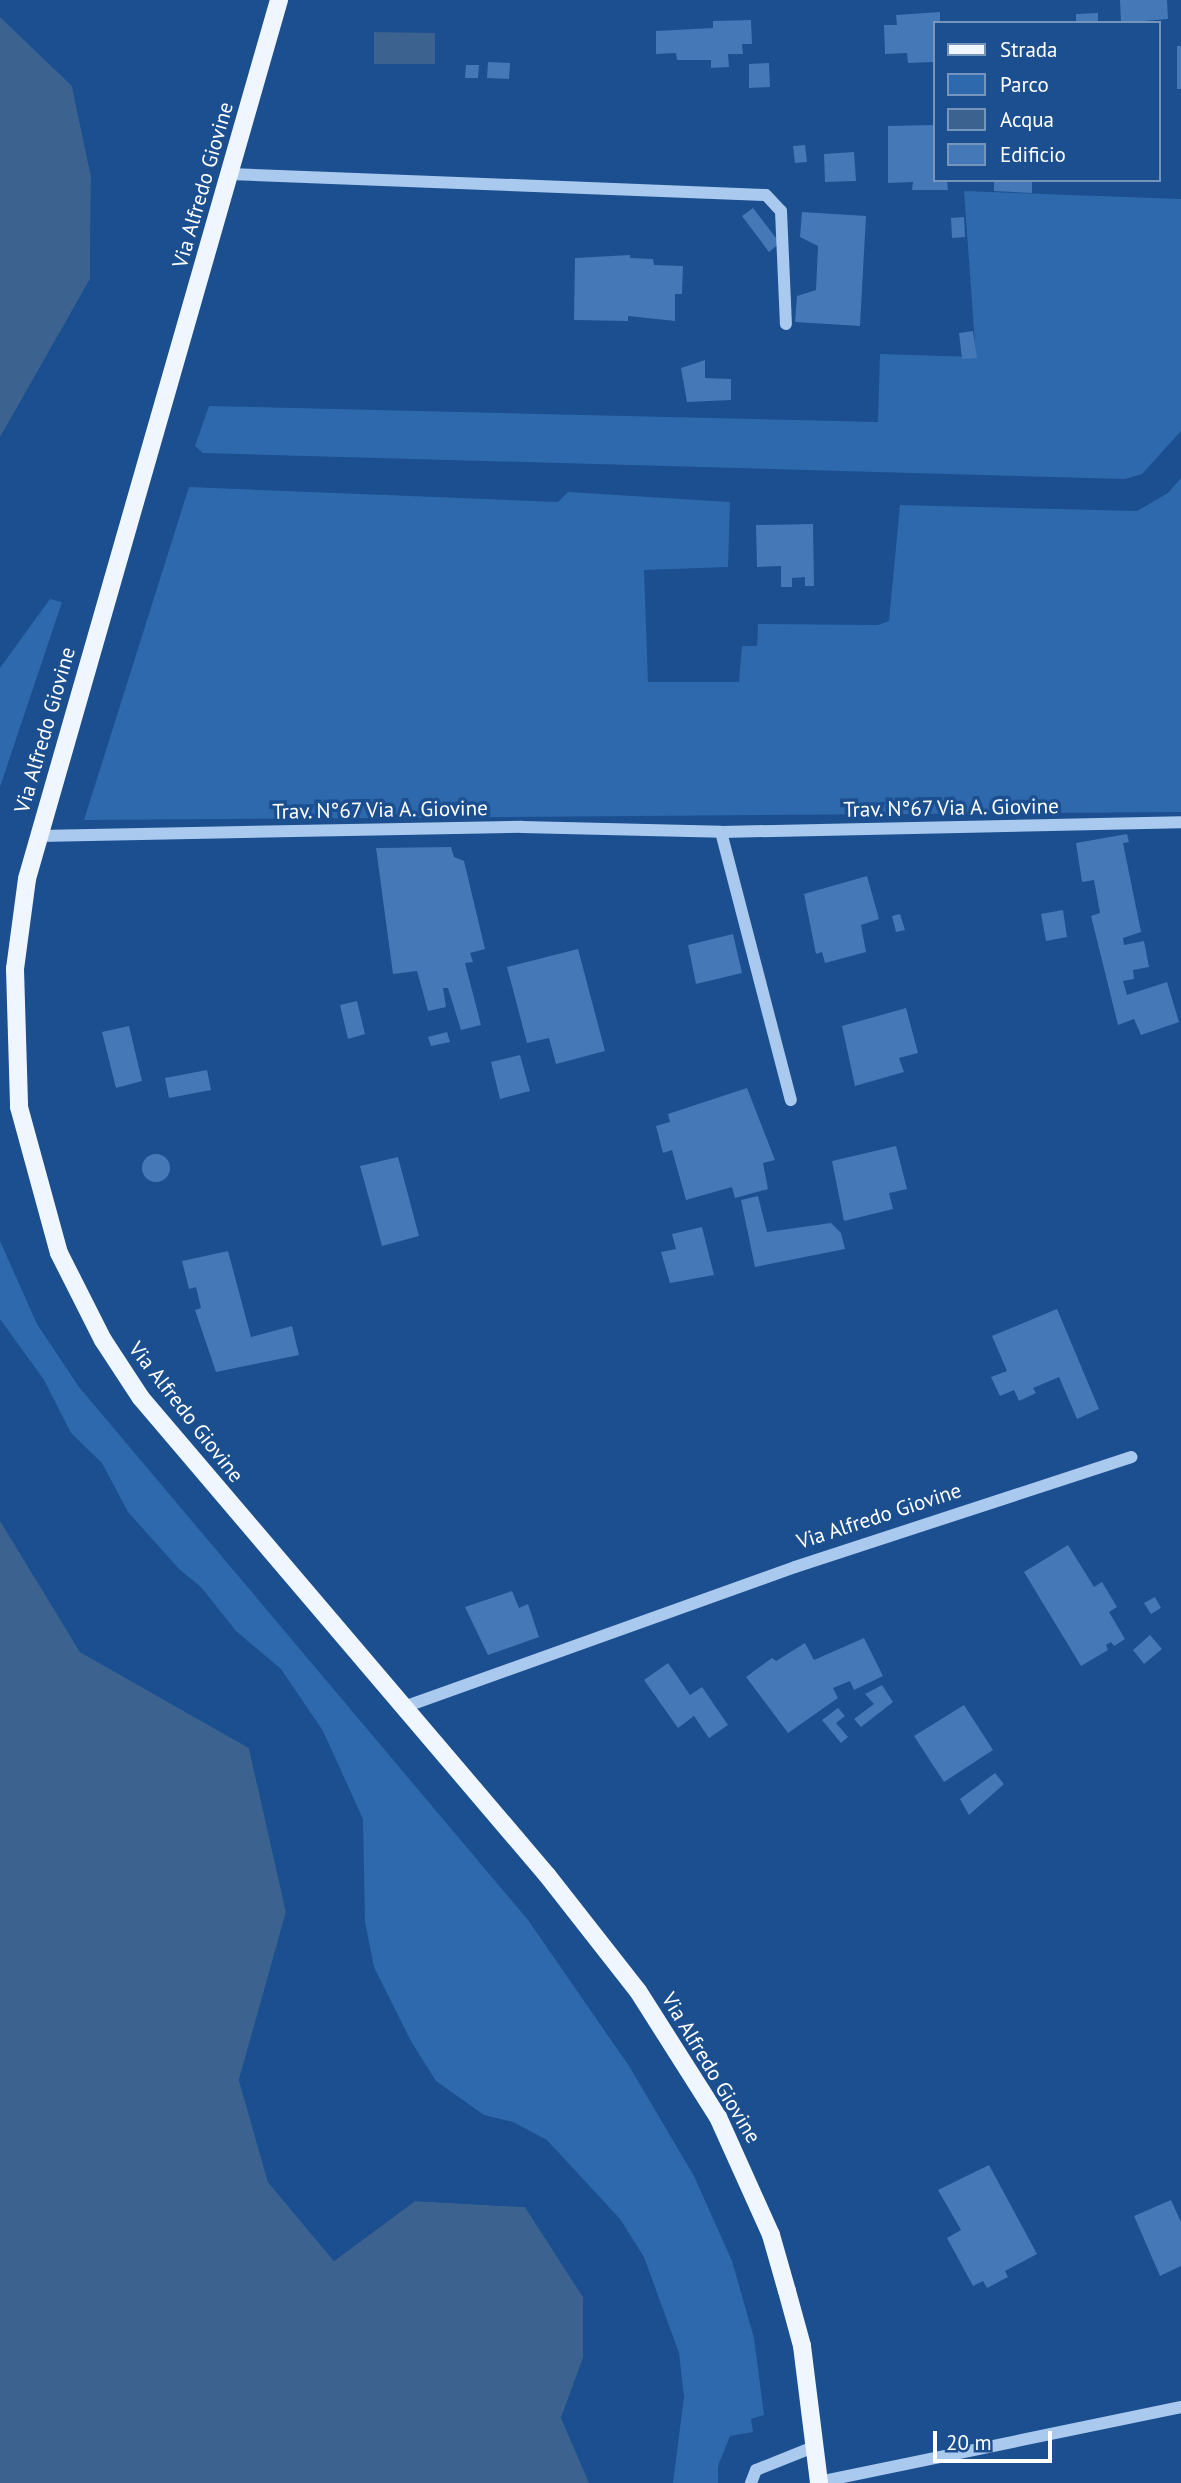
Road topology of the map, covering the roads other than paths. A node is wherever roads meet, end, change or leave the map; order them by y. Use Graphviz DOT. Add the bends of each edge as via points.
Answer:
graph roads {
  1 [pos="279,0"];
  2 [pos="230,174"];
  3 [pos="786,324"];
  4 [pos="1181,822"];
  5 [pos="721,832"];
  6 [pos="38,836"];
  7 [pos="791,1100"];
  8 [pos="1132,1457"];
  9 [pos="404,1707"];
  10 [pos="1181,2407"];
  11 [pos="816,2446"];
  12 [pos="751,2483"];
  13 [pos="819,2483"];
  1 -- 2 [label="main road, Via Alfredo Giovine"];
  2 -- 3 [label="street" via="766,195 781,211"];
  2 -- 6 [label="main road, Via Alfredo Giovine"];
  4 -- 5 [label="street, Trav. N°67 Via A. Giovine"];
  5 -- 6 [label="street, Trav. N°67 Via A. Giovine" via="522,827"];
  5 -- 7 [label="street"];
  6 -- 9 [label="main road, Via Alfredo Giovine" via="27,879 15,969 15,1042 19,1107 59,1253 103,1340 141,1398"];
  8 -- 9 [label="street, Via Alfredo Giovine" via="795,1567"];
  9 -- 11 [label="main road, Via Alfredo Giovine" via="638,1991 718,2117 771,2235 802,2346"];
  10 -- 13 [label="street"];
  11 -- 12 [label="street" via="756,2470"];
  11 -- 13 [label="main road, Via Alfredo Giovine"];
}
